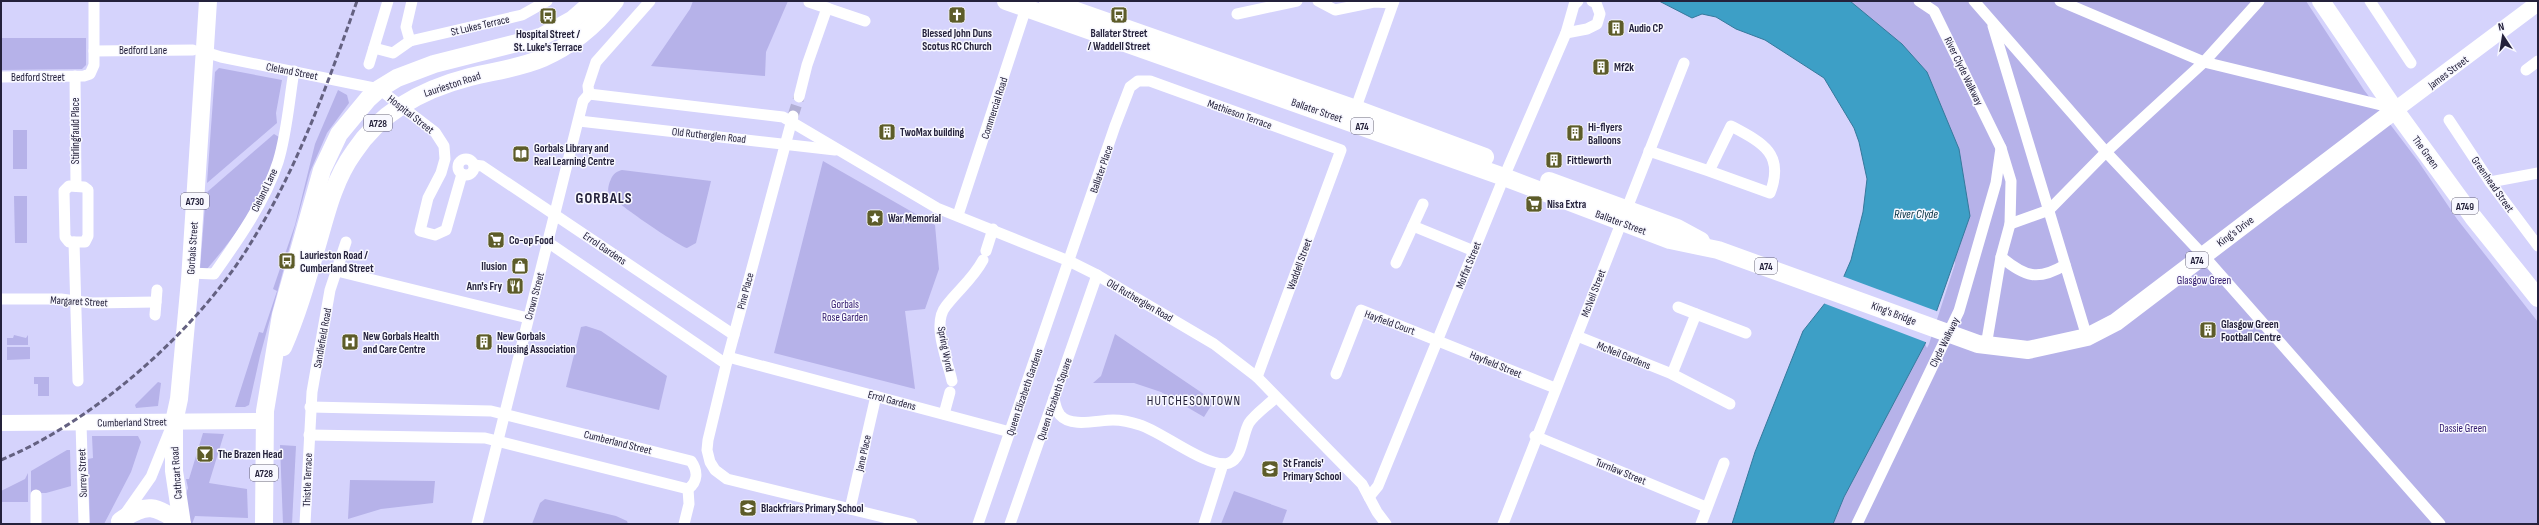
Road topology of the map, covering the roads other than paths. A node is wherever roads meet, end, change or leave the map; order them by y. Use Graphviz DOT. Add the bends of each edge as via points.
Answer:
graph roads {
  1 [pos="94,1"];
  2 [pos="208,1"];
  3 [pos="388,1"];
  4 [pos="412,1"];
  5 [pos="547,1"];
  6 [pos="594,1"];
  7 [pos="616,1"];
  8 [pos="650,1"];
  9 [pos="1006,1"];
  10 [pos="1048,1"];
  11 [pos="1297,1"];
  12 [pos="1318,1"];
  13 [pos="1578,1"];
  14 [pos="1592,1"];
  15 [pos="1919,1"];
  16 [pos="1974,1"];
  17 [pos="2060,1"];
  18 [pos="2259,1"];
  19 [pos="2321,1"];
  20 [pos="2370,1"];
  21 [pos="809,2"];
  22 [pos="1394,2"];
  23 [pos="2538,3"];
  24 [pos="1025,4"];
  25 [pos="827,8"];
  26 [pos="1237,14"];
  27 [pos="865,21"];
  28 [pos="1991,22"];
  29 [pos="1566,33"];
  30 [pos="410,41"];
  31 [pos="374,48"];
  32 [pos="94,50"];
  33 [pos="199,51"];
  34 [pos="2538,61"];
  35 [pos="2204,62"];
  36 [pos="1684,63"];
  37 [pos="2411,63"];
  38 [pos="369,64"];
  39 [pos="2526,70"];
  40 [pos="294,71"];
  41 [pos="75,76"];
  42 [pos="1,77"];
  43 [pos="1138,81"];
  44 [pos="1256,81"];
  45 [pos="379,89"];
  46 [pos="589,94"];
  47 [pos="800,97"];
  48 [pos="399,106"];
  49 [pos="2394,107"];
  50 [pos="1353,115"];
  51 [pos="793,119"];
  52 [pos="2449,120"];
  53 [pos="579,121"];
  54 [pos="784,144"];
  55 [pos="2001,148"];
  56 [pos="1341,150"];
  57 [pos="840,151"];
  58 [pos="1649,151"];
  59 [pos="2106,152"];
  60 [pos="1709,171"];
  61 [pos="1506,172"];
  62 [pos="2538,173"];
  63 [pos="2490,182"];
  64 [pos="76,186"];
  65 [pos="1423,204"];
  66 [pos="2050,210"];
  67 [pos="555,213"];
  68 [pos="958,215"];
  69 [pos="1624,215"];
  70 [pos="2010,224"];
  71 [pos="1413,226"];
  72 [pos="993,229"];
  73 [pos="420,231"];
  74 [pos="74,242"];
  75 [pos="346,242"];
  76 [pos="549,243"];
  77 [pos="2538,246"];
  78 [pos="1474,251"];
  79 [pos="2204,255"];
  80 [pos="2001,257"];
  81 [pos="1069,261"];
  82 [pos="1396,263"];
  83 [pos="2065,265"];
  84 [pos="338,271"];
  85 [pos="190,273"];
  86 [pos="1096,275"];
  87 [pos="1814,283"];
  88 [pos="157,290"];
  89 [pos="2538,298"];
  90 [pos="1,299"];
  91 [pos="76,301"];
  92 [pos="156,302"];
  93 [pos="1678,307"];
  94 [pos="1696,314"];
  95 [pos="155,315"];
  96 [pos="528,318"];
  97 [pos="1746,333"];
  98 [pos="734,335"];
  99 [pos="1577,336"];
  100 [pos="2087,337"];
  101 [pos="1437,340"];
  102 [pos="1980,344"];
  103 [pos="727,360"];
  104 [pos="272,370"];
  105 [pos="1336,374"];
  106 [pos="1672,374"];
  107 [pos="1257,377"];
  108 [pos="78,381"];
  109 [pos="1555,388"];
  110 [pos="876,396"];
  111 [pos="1054,398"];
  112 [pos="1275,398"];
  113 [pos="1730,404"];
  114 [pos="310,407"];
  115 [pos="504,414"];
  116 [pos="944,414"];
  117 [pos="264,421"];
  118 [pos="81,422"];
  119 [pos="174,422"];
  120 [pos="1,423"];
  121 [pos="1010,432"];
  122 [pos="309,435"];
  123 [pos="1535,436"];
  124 [pos="498,440"];
  125 [pos="710,462"];
  126 [pos="1724,463"];
  127 [pos="1223,464"];
  128 [pos="694,465"];
  129 [pos="688,489"];
  130 [pos="36,495"];
  131 [pos="1370,496"];
  132 [pos="1706,507"];
  133 [pos="850,509"];
  134 [pos="875,520"];
  135 [pos="119,523"];
  136 [pos="36,524"];
  137 [pos="84,524"];
  138 [pos="182,524"];
  139 [pos="264,524"];
  140 [pos="305,524"];
  141 [pos="477,524"];
  142 [pos="684,524"];
  143 [pos="912,524"];
  144 [pos="978,524"];
  145 [pos="1010,524"];
  146 [pos="1204,524"];
  147 [pos="1386,524"];
  148 [pos="1502,524"];
  149 [pos="1701,524"];
  150 [pos="1857,524"];
  151 [pos="2440,524"];
  1 -- 32 [label="street"];
  2 -- 33 [label="main road, Gorbals Street / A730"];
  3 -- 31 [label="street"];
  4 -- 30 [label="street" via="406,27"];
  5 -- 30 [label="street, St Lukes Terrace" via="522,15"];
  6 -- 45 [label="main road, Laurieston Road / A728" via="572,20 547,35 421,68"];
  7 -- 48 [label="main road, Laurieston Road / A728" via="593,26 559,50 516,67 435,88"];
  8 -- 46 [label="street, Crown Street" via="596,62 588,86"];
  9 -- 24 [label="main road, Ballater Street / A74"];
  10 -- 44 [label="main road, Ballater Street / A74"];
  11 -- 26 [label="street"];
  12 -- 22 [label="street" via="1335,10 1374,2"];
  13 -- 29 [label="street, Moffat Street" via="1574,5"];
  14 -- 29 [label="street" via="1596,3 1600,14 1597,24 1587,29"];
  15 -- 55 [label="street, River Clyde Walkway" via="1934,11"];
  16 -- 28 [label="street"];
  17 -- 35 [label="street"];
  18 -- 35 [label="street"];
  19 -- 49 [label="main road, The Green"];
  20 -- 37 [label="street"];
  21 -- 25 [label="street"];
  22 -- 50 [label="street"];
  23 -- 49 [label="street, James Street"];
  24 -- 44 [label="main road, Ballater Street / A74"];
  24 -- 68 [label="street, Commercial Road"];
  25 -- 27 [label="street"];
  25 -- 47 [label="street" via="806,65"];
  28 -- 59 [label="street"];
  28 -- 66 [label="street"];
  29 -- 61 [label="street, Moffat Street"];
  30 -- 31 [label="street" via="393,53"];
  31 -- 38 [label="street"];
  32 -- 33 [label="street, Bedford Lane"];
  32 -- 41 [label="street" via="91,72 86,76"];
  33 -- 40 [label="street, Cleland Street"];
  33 -- 85 [label="main road, Gorbals Street / A730"];
  34 -- 39 [label="street"];
  35 -- 49 [label="street"];
  35 -- 59 [label="street"];
  36 -- 58 [label="street, McNeil Street"];
  40 -- 45 [label="street, Cleland Street"];
  40 -- 85 [label="street, Cleland Lane" via="280,151 265,191 245,229 214,274"];
  41 -- 42 [label="street, Bedford Street"];
  41 -- 64 [label="street, Stirlingfauld Place"];
  43 -- 56 [label="street, Mathieson Terrace" via="1150,81"];
  43 -- 81 [label="street, Ballater Place" via="1133,84 1128,94"];
  44 -- 50 [label="main road, Ballater Street / A74"];
  45 -- 48 [label="street, Hospital Street"];
  45 -- 104 [label="main road, Laurieston Road / A728" via="339,134 322,170 281,315"];
  46 -- 51 [label="street, Old Rutherglen Road"];
  46 -- 53 [label="street, Crown Street" via="583,101"];
  48 -- 73 [label="street, Hospital Street" via="435,132 444,146 444,166 428,198"];
  48 -- 104 [label="main road, Laurieston Road / A728" via="373,127 344,167 329,202 296,318"];
  49 -- 79 [label="main road, King's Drive / A74"];
  49 -- 89 [label="main road, The Green / A749" via="2473,217"];
  50 -- 61 [label="main road, Ballater Street / A74"];
  51 -- 54 [label="street, Pine Place"];
  51 -- 57 [label="street, Old Rutherglen Road"];
  52 -- 63 [label="street, Greenhead Street"];
  53 -- 54 [label="street, Old Rutherglen Road"];
  53 -- 67 [label="street, Crown Street"];
  54 -- 57 [label="street, Old Rutherglen Road"];
  54 -- 98 [label="street, Pine Place"];
  55 -- 70 [label="street, River Clyde Walkway" via="2011,181"];
  55 -- 150 [label="street, Clyde Walkway" via="1996,183 1959,311"];
  56 -- 107 [label="street, Waddell Street"];
  57 -- 68 [label="street, Old Rutherglen Road" via="937,208"];
  58 -- 60 [label="street"];
  58 -- 69 [label="street, McNeil Street"];
  59 -- 66 [label="street"];
  59 -- 79 [label="street"];
  60 -- 60 [label="street" via="1731,126 1760,142 1774,159 1776,178 1770,193"];
  61 -- 69 [label="main road, Ballater Street / A74"];
  61 -- 78 [label="street, Moffat Street"];
  62 -- 63 [label="street"];
  63 -- 77 [label="street, Greenhead Street"];
  64 -- 74 [label="street" via="68,187 64,191 65,237 67,242"];
  64 -- 74 [label="street" via="88,190 88,236 85,242"];
  65 -- 71 [label="street"];
  66 -- 70 [label="street"];
  66 -- 83 [label="street"];
  67 -- 73 [label="street, Errol Gardens" via="482,166 474,165 470,159 462,160 458,167 462,174 446,230 436,234"];
  67 -- 76 [label="street, Crown Street"];
  67 -- 98 [label="street, Errol Gardens"];
  68 -- 72 [label="street, Old Rutherglen Road"];
  69 -- 87 [label="main road, Ballater Street / A74" via="1670,240 1718,250"];
  69 -- 99 [label="street, McNeil Street"];
  70 -- 80 [label="street, River Clyde Walkway"];
  71 -- 78 [label="street"];
  71 -- 82 [label="street"];
  72 -- 81 [label="street, Old Rutherglen Road"];
  72 -- 116 [label="street, Spring Wynd" via="976,272 945,307 940,320 951,386"];
  74 -- 91 [label="street"];
  75 -- 84 [label="street, Sandiefield Road"];
  76 -- 96 [label="street, Crown Street"];
  76 -- 103 [label="street, Errol Gardens"];
  78 -- 101 [label="street, Moffat Street"];
  79 -- 100 [label="main road, King's Drive / A74" via="2116,322"];
  79 -- 151 [label="street"];
  80 -- 83 [label="street" via="2017,271 2033,276 2054,271"];
  80 -- 102 [label="street, River Clyde Walkway"];
  81 -- 86 [label="street, Old Rutherglen Road"];
  81 -- 121 [label="street, Queen Elizabeth Gardens"];
  83 -- 100 [label="street"];
  84 -- 96 [label="street"];
  84 -- 114 [label="street, Sandiefield Road" via="330,290"];
  85 -- 119 [label="main road, Gorbals Street / A730" via="179,400"];
  86 -- 107 [label="street, Old Rutherglen Road" via="1214,344"];
  86 -- 111 [label="street, Queen Elizabeth Square"];
  87 -- 102 [label="main road, King's Bridge"];
  88 -- 92 [label="street"];
  90 -- 91 [label="street, Margaret Street"];
  91 -- 92 [label="street, Margaret Street"];
  91 -- 108 [label="street"];
  92 -- 95 [label="street"];
  93 -- 94 [label="street"];
  94 -- 97 [label="street"];
  94 -- 106 [label="street"];
  96 -- 115 [label="street, Crown Street"];
  98 -- 103 [label="street, Pine Place"];
  99 -- 106 [label="street, McNeil Gardens"];
  99 -- 109 [label="street, McNeil Street"];
  100 -- 102 [label="main road, King's Drive / A74" via="2028,350"];
  101 -- 105 [label="street, Hayfield Court" via="1361,310"];
  101 -- 109 [label="street, Hayfield Street"];
  101 -- 131 [label="street, Moffat Street" via="1378,486"];
  103 -- 110 [label="street, Errol Gardens"];
  103 -- 125 [label="street, Pine Place" via="708,440"];
  104 -- 117 [label="main road, Laurieston Road / A728"];
  106 -- 113 [label="street, McNeil Gardens"];
  107 -- 112 [label="street, Old Rutherglen Road"];
  109 -- 123 [label="street, McNeil Street"];
  110 -- 116 [label="street, Errol Gardens"];
  110 -- 133 [label="street, Jane Place"];
  111 -- 127 [label="street" via="1056,408 1064,418 1072,422 1114,420 1142,425 1188,451"];
  111 -- 145 [label="street, Queen Elizabeth Square"];
  112 -- 127 [label="street" via="1250,422 1238,455 1230,463"];
  112 -- 131 [label="street, Old Rutherglen Road" via="1362,484"];
  114 -- 115 [label="street, Cumberland Street" via="492,411"];
  114 -- 122 [label="street, Sandiefield Road"];
  115 -- 124 [label="street, Crown Street"];
  115 -- 128 [label="street, Cumberland Street" via="684,459"];
  116 -- 121 [label="street, Errol Gardens"];
  117 -- 119 [label="street, Cumberland Street"];
  117 -- 139 [label="main road, Laurieston Road / A728"];
  118 -- 119 [label="street, Cumberland Street"];
  118 -- 120 [label="street, Cumberland Street"];
  118 -- 137 [label="street, Surrey Street"];
  119 -- 135 [label="street" via="151,477"];
  119 -- 138 [label="main road, Cathcart Road / A730" via="174,471"];
  121 -- 144 [label="street, Queen Elizabeth Gardens"];
  122 -- 124 [label="street"];
  122 -- 140 [label="street, Thistle Terrace"];
  123 -- 132 [label="street, Turnlaw Street"];
  123 -- 148 [label="street, McNeil Street"];
  124 -- 129 [label="street"];
  124 -- 141 [label="street, Crown Street"];
  125 -- 128 [label="street"];
  125 -- 133 [label="street" via="715,470 727,479"];
  126 -- 132 [label="street"];
  127 -- 146 [label="street"];
  128 -- 129 [label="street" via="696,477 693,486"];
  129 -- 142 [label="street" via="689,504"];
  130 -- 136 [label="street"];
  131 -- 147 [label="street, Old Rutherglen Road"];
  132 -- 149 [label="street"];
  133 -- 134 [label="street"];
  134 -- 143 [label="street"];
  135 -- 138 [label="main road" via="136,510 148,507 163,511"];
}
